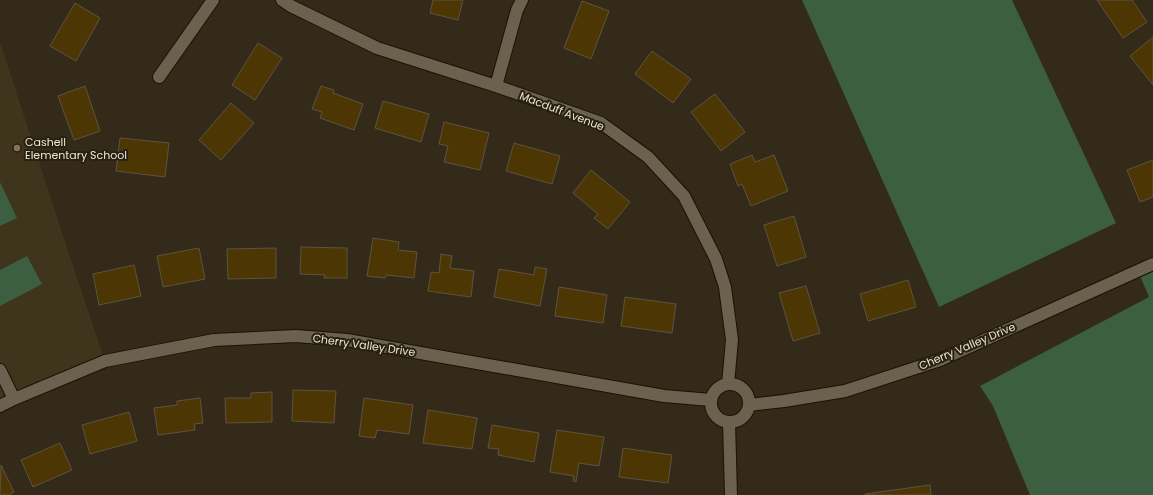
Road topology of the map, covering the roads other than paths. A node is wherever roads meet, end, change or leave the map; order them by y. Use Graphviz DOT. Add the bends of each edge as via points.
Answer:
graph roads {
  1 [pos="213,0"];
  2 [pos="282,0"];
  3 [pos="522,0"];
  4 [pos="159,77"];
  5 [pos="496,86"];
  6 [pos="1153,264"];
  7 [pos="0,370"];
  8 [pos="728,384"];
  9 [pos="14,399"];
  10 [pos="711,400"];
  11 [pos="749,405"];
  12 [pos="0,406"];
  13 [pos="729,422"];
  14 [pos="731,495"];
  1 -- 4 [label="street"];
  2 -- 5 [label="street, Macduff Avenue" via="377,48"];
  3 -- 5 [label="street"];
  5 -- 8 [label="street, Macduff Avenue" via="601,123 648,157 684,196 716,259 725,287 732,340"];
  6 -- 11 [label="street, Cherry Valley Drive" via="940,360 845,390"];
  7 -- 9 [label="street"];
  8 -- 10 [label="street" via="714,392"];
  8 -- 11 [label="street" via="737,385 744,390"];
  9 -- 10 [label="street, Cherry Valley Drive" via="105,361 214,340 296,336 347,340 664,396"];
  9 -- 12 [label="street, Cherry Valley Drive"];
  10 -- 13 [label="street" via="713,410 719,418"];
  11 -- 13 [label="street" via="746,414 738,420"];
  13 -- 14 [label="street"];
}
